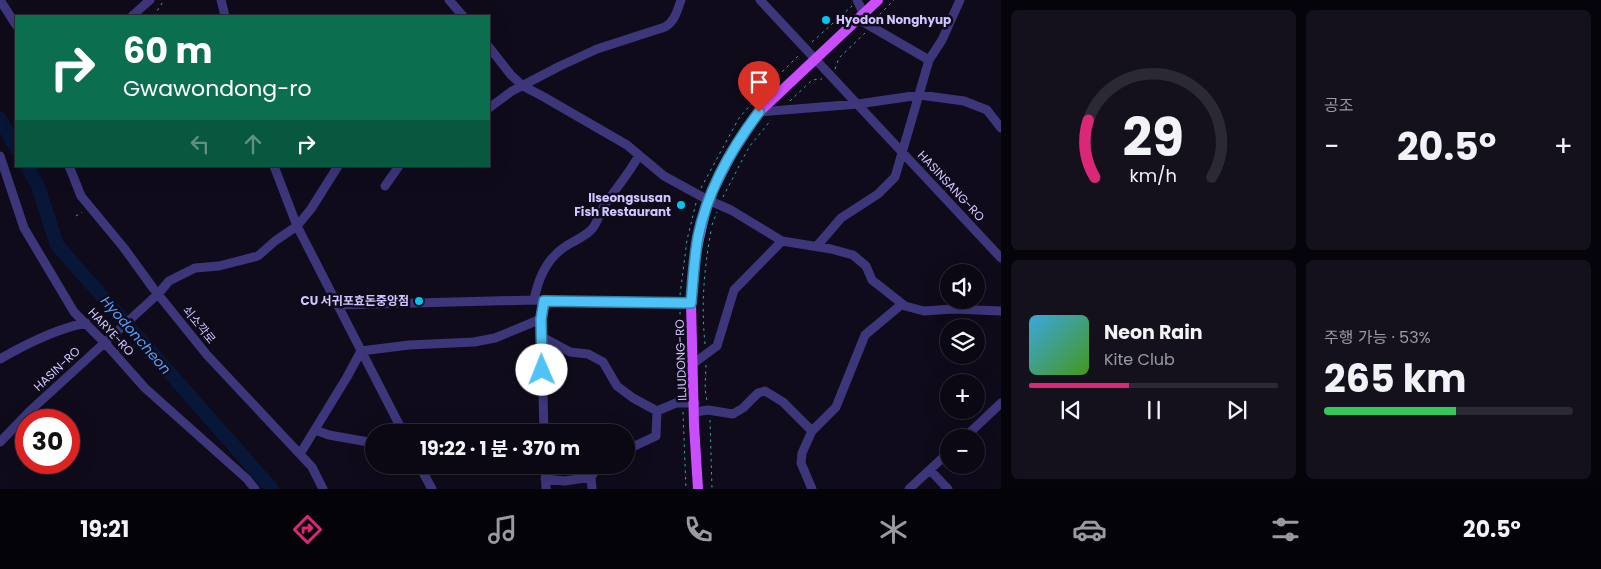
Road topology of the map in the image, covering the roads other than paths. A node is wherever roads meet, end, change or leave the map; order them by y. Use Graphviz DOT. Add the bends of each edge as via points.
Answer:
graph roads {
  1 [pos="0,0"];
  2 [pos="150,0"];
  3 [pos="221,0"];
  4 [pos="449,0"];
  5 [pos="681,0"];
  6 [pos="760,0"];
  7 [pos="878,0"];
  8 [pos="960,0"];
  9 [pos="854,3"];
  10 [pos="133,15"];
  11 [pos="225,15"];
  12 [pos="461,15"];
  13 [pos="861,16"];
  14 [pos="15,23"];
  15 [pos="490,48"];
  16 [pos="816,59"];
  17 [pos="929,60"];
  18 [pos="523,86"];
  19 [pos="920,95"];
  20 [pos="858,104"];
  21 [pos="490,107"];
  22 [pos="759,112"];
  23 [pos="1001,128"];
  24 [pos="904,153"];
  25 [pos="639,155"];
  26 [pos="0,156"];
  27 [pos="69,167"];
  28 [pos="274,167"];
  29 [pos="337,167"];
  30 [pos="398,167"];
  31 [pos="385,186"];
  32 [pos="708,200"];
  33 [pos="297,226"];
  34 [pos="782,241"];
  35 [pos="817,246"];
  36 [pos="1001,258"];
  37 [pos="158,294"];
  38 [pos="534,300"];
  39 [pos="544,301"];
  40 [pos="691,303"];
  41 [pos="902,304"];
  42 [pos="337,305"];
  43 [pos="1001,312"];
  44 [pos="541,319"];
  45 [pos="86,323"];
  46 [pos="542,337"];
  47 [pos="108,340"];
  48 [pos="361,351"];
  49 [pos="0,359"];
  50 [pos="694,363"];
  51 [pos="1001,403"];
  52 [pos="695,408"];
  53 [pos="657,410"];
  54 [pos="398,424"];
  55 [pos="544,424"];
  56 [pos="974,429"];
  57 [pos="315,430"];
  58 [pos="812,431"];
  59 [pos="365,441"];
  60 [pos="0,442"];
  61 [pos="635,446"];
  62 [pos="300,454"];
  63 [pos="940,461"];
  64 [pos="930,470"];
  65 [pos="424,474"];
  66 [pos="545,474"];
  67 [pos="593,474"];
  68 [pos="591,477"];
  69 [pos="545,479"];
  70 [pos="698,488"];
  71 [pos="255,489"];
  72 [pos="323,489"];
  73 [pos="432,489"];
  74 [pos="546,489"];
  75 [pos="592,489"];
  76 [pos="812,489"];
  77 [pos="909,489"];
  78 [pos="948,489"];
  1 -- 14 [label="street"];
  2 -- 10 [label="street"];
  3 -- 11 [label="street"];
  4 -- 12 [label="street"];
  5 -- 18 [label="street" via="676,15 665,27 597,49"];
  6 -- 16 [label="street, HASINSANG-RO"];
  7 -- 13 [label="main road, ILJUDONG-RO"];
  8 -- 17 [label="street"];
  9 -- 13 [label="street"];
  13 -- 16 [label="main road, ILJUDONG-RO"];
  13 -- 17 [label="street"];
  15 -- 18 [label="street"];
  16 -- 20 [label="street, HASINSANG-RO"];
  16 -- 22 [label="main road, ILJUDONG-RO"];
  17 -- 19 [label="street"];
  18 -- 21 [label="street"];
  18 -- 25 [label="street"];
  19 -- 20 [label="street"];
  19 -- 23 [label="street" via="964,101 987,110"];
  19 -- 24 [label="street"];
  20 -- 22 [label="street"];
  20 -- 24 [label="street, HASINSANG-RO"];
  22 -- 32 [label="main road, ILJUDONG-RO" via="732,153"];
  24 -- 35 [label="street, HASINSANG-RO" via="895,177 878,194 841,218"];
  24 -- 36 [label="street, HASINSANG-RO"];
  25 -- 32 [label="street" via="664,176"];
  25 -- 38 [label="street" via="591,231 550,259"];
  26 -- 45 [label="street, HARYE-RO" via="24,228 74,312"];
  27 -- 37 [label="street, 쇠소깍로" via="81,196"];
  28 -- 33 [label="street"];
  29 -- 33 [label="street, HASIN-RO"];
  30 -- 31 [label="street"];
  32 -- 34 [label="street"];
  32 -- 40 [label="main road, ILJUDONG-RO" via="696,252"];
  33 -- 37 [label="street, HASIN-RO" via="258,256 219,266 195,268 170,281"];
  33 -- 42 [label="street"];
  34 -- 35 [label="street"];
  34 -- 50 [label="street" via="734,290 717,346"];
  35 -- 41 [label="street" via="853,255 866,266 872,280"];
  37 -- 47 [label="street, HASIN-RO"];
  37 -- 62 [label="street, 쇠소깍로" via="207,355"];
  38 -- 39 [label="street"];
  38 -- 42 [label="street"];
  39 -- 40 [label="street"];
  39 -- 44 [label="street"];
  40 -- 50 [label="main road, ILJUDONG-RO"];
  41 -- 43 [label="street" via="924,311"];
  41 -- 58 [label="street" via="865,335 836,407"];
  42 -- 48 [label="street"];
  44 -- 46 [label="street"];
  44 -- 48 [label="street" via="496,338 474,342 409,344"];
  45 -- 47 [label="street, HARYE-RO"];
  45 -- 49 [label="street" via="57,332"];
  46 -- 53 [label="street" via="570,352 588,354 603,362 617,386"];
  46 -- 55 [label="street"];
  47 -- 60 [label="street, HASIN-RO"];
  47 -- 71 [label="street, HARYE-RO" via="145,388"];
  48 -- 54 [label="street"];
  48 -- 57 [label="street"];
  50 -- 52 [label="main road, ILJUDONG-RO"];
  51 -- 56 [label="street"];
  52 -- 53 [label="street" via="676,403"];
  52 -- 58 [label="street" via="734,414 758,393 765,391 783,402"];
  52 -- 70 [label="main road, ILJUDONG-RO"];
  53 -- 61 [label="street" via="656,436"];
  57 -- 59 [label="street"];
  57 -- 62 [label="street"];
  58 -- 76 [label="street" via="801,463"];
  62 -- 72 [label="street, 쇠소깍로" via="312,467"];
  63 -- 64 [label="street"];
  64 -- 77 [label="street"];
  64 -- 78 [label="street"];
  65 -- 73 [label="street"];
  66 -- 69 [label="street"];
  67 -- 68 [label="street"];
  68 -- 69 [label="street" via="565,481"];
  68 -- 75 [label="street"];
  69 -- 74 [label="street"];
}
